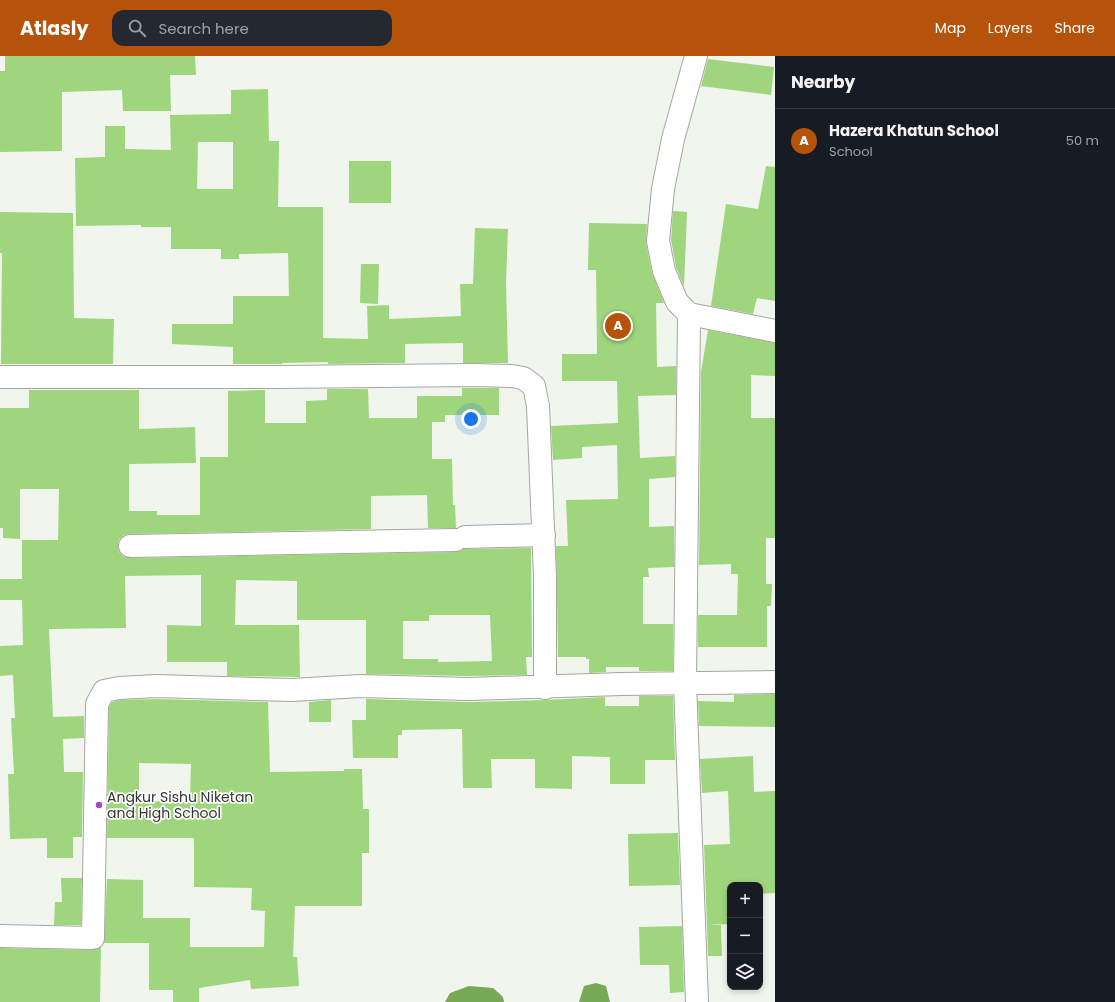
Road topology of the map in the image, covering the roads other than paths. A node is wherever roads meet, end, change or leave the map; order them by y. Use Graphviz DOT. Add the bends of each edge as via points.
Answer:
graph roads {
  1 [pos="696,56"];
  2 [pos="689,314"];
  3 [pos="775,331"];
  4 [pos="0,377"];
  5 [pos="544,535"];
  6 [pos="130,546"];
  7 [pos="775,682"];
  8 [pos="685,683"];
  9 [pos="544,688"];
  10 [pos="0,936"];
  11 [pos="697,1002"];
  1 -- 2 [label="street" via="662,189 658,241 664,271 671,288 677,302"];
  2 -- 3 [label="street"];
  2 -- 8 [label="street"];
  4 -- 5 [label="street" via="475,375 523,378 534,386 538,406"];
  5 -- 6 [label="street"];
  5 -- 9 [label="street"];
  7 -- 8 [label="street"];
  8 -- 9 [label="street"];
  8 -- 11 [label="street"];
  9 -- 10 [label="street" via="360,686 292,690 156,686 104,691 97,704 93,938"];
}
